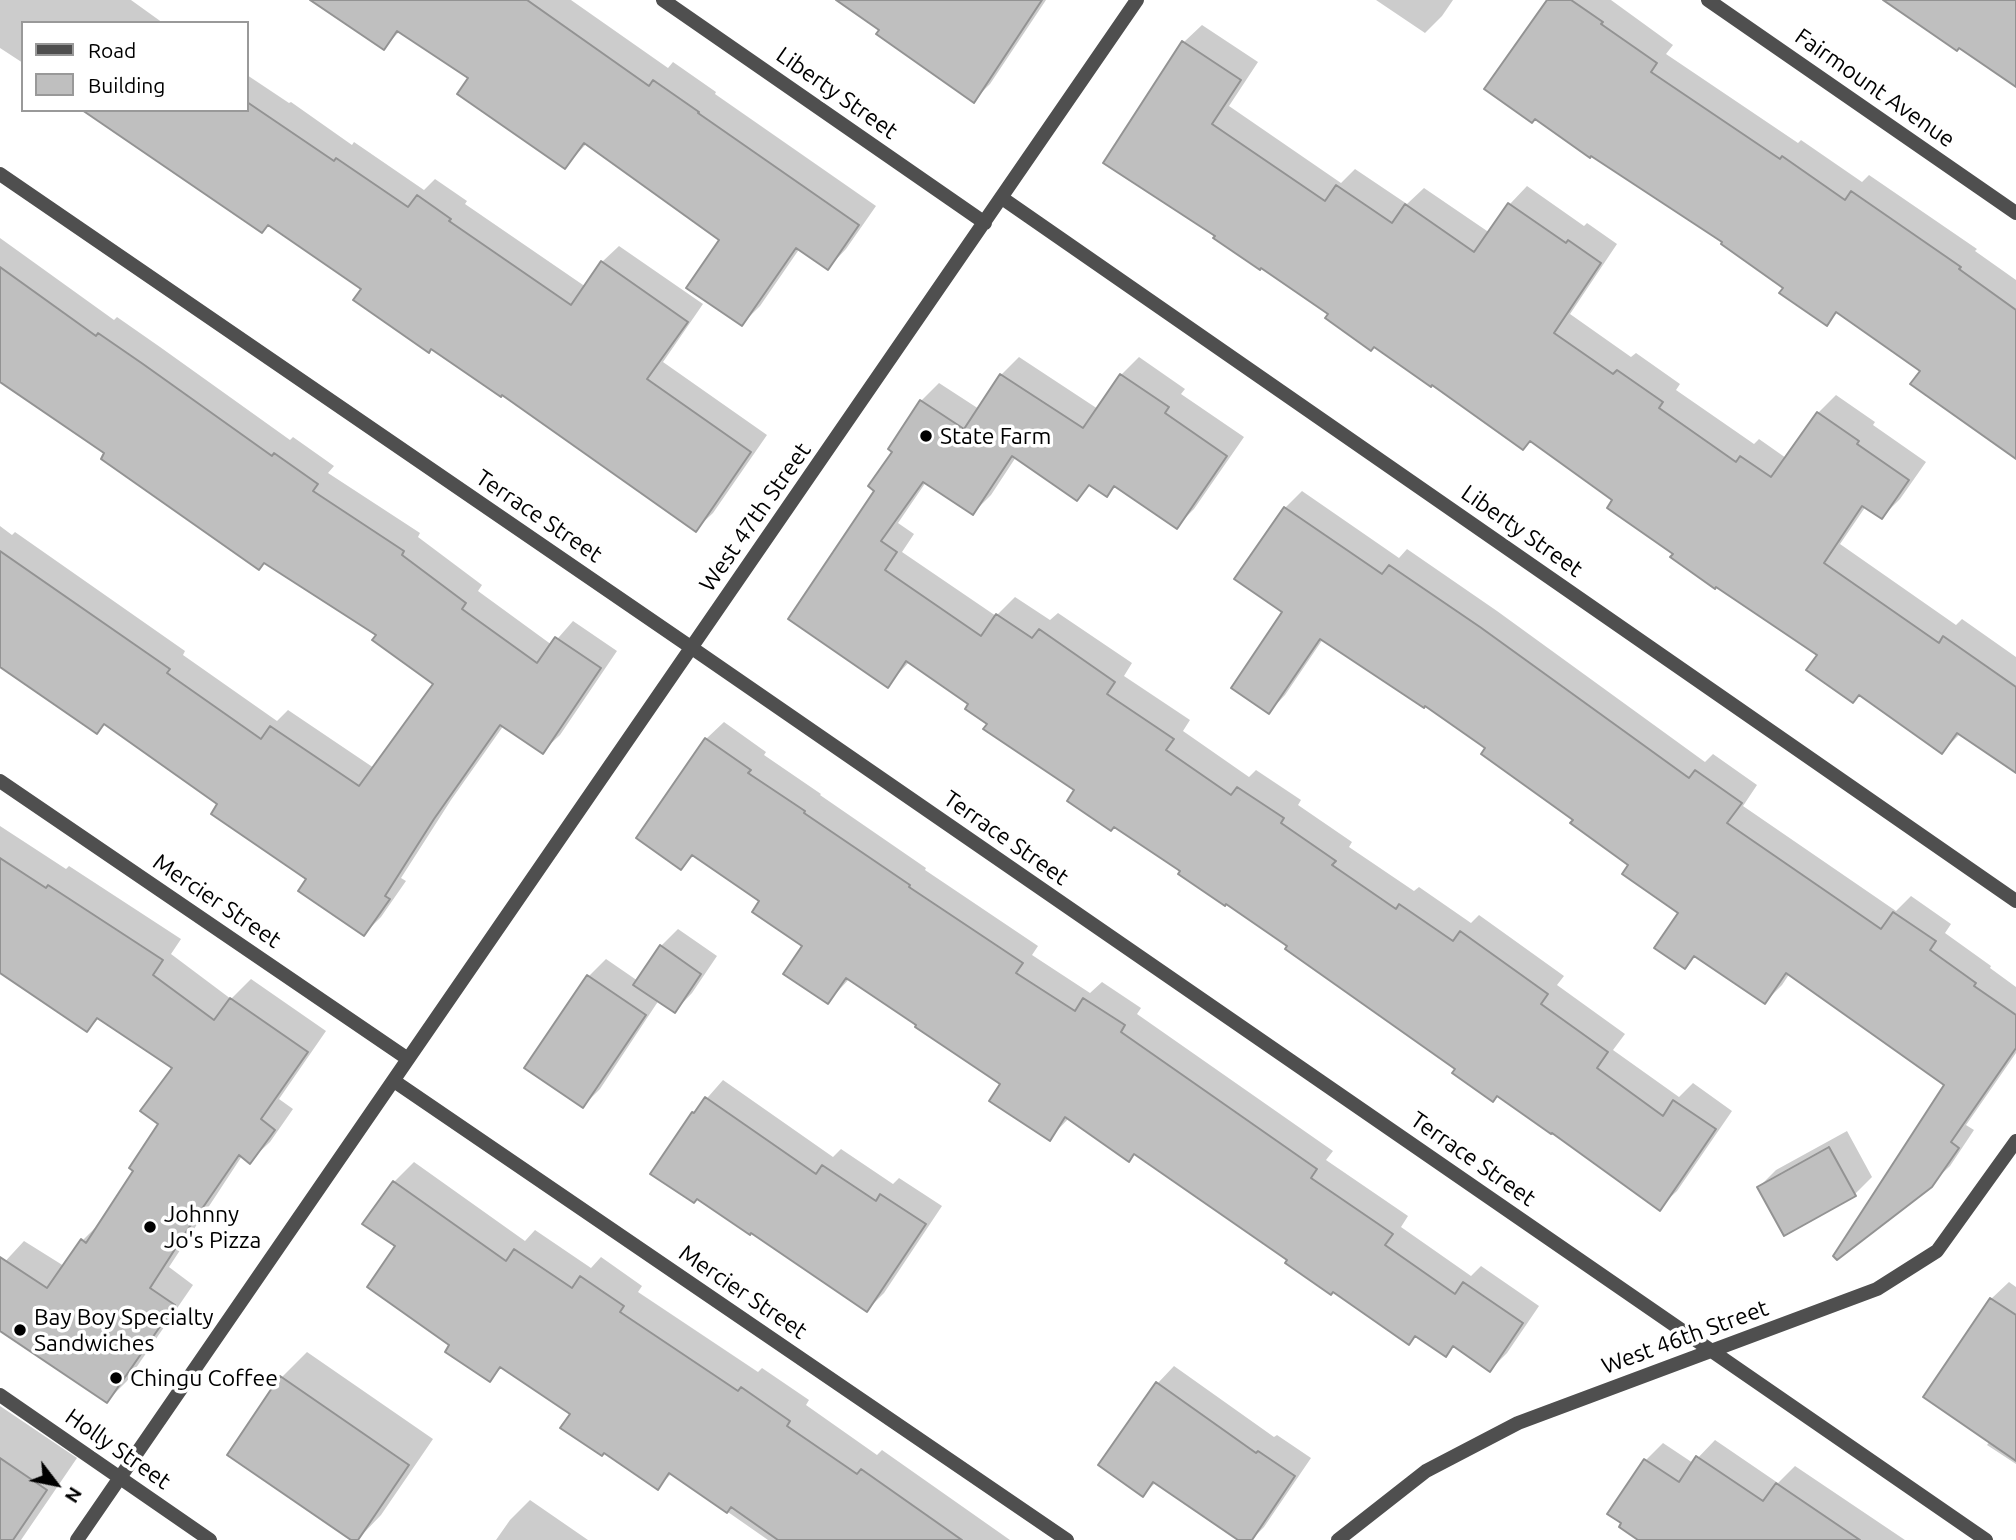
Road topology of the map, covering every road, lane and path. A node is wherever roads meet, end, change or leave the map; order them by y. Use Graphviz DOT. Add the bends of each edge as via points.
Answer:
graph roads {
  1 [pos="663,0"];
  2 [pos="1137,0"];
  3 [pos="1708,0"];
  4 [pos="0,174"];
  5 [pos="1002,198"];
  6 [pos="2016,213"];
  7 [pos="985,223"];
  8 [pos="692,648"];
  9 [pos="0,781"];
  10 [pos="2016,901"];
  11 [pos="408,1059"];
  12 [pos="394,1081"];
  13 [pos="2016,1141"];
  14 [pos="1712,1352"];
  15 [pos="0,1395"];
  16 [pos="120,1476"];
  17 [pos="77,1540"];
  18 [pos="210,1540"];
  19 [pos="1067,1540"];
  20 [pos="1338,1540"];
  21 [pos="1986,1540"];
  1 -- 7 [label="street, Liberty Street"];
  2 -- 5 [label="street, West 47th Street"];
  3 -- 6 [label="street, Fairmount Avenue"];
  4 -- 8 [label="street, Terrace Street"];
  5 -- 7 [label="street, West 47th Street"];
  5 -- 10 [label="street, Liberty Street"];
  7 -- 8 [label="street, West 47th Street"];
  8 -- 11 [label="street, West 47th Street"];
  8 -- 14 [label="street, Terrace Street"];
  9 -- 11 [label="street, Mercier Street"];
  11 -- 12 [label="street, West 47th Street"];
  12 -- 16 [label="street"];
  12 -- 19 [label="street, Mercier Street"];
  13 -- 14 [label="street, West 46th Street" via="1937,1251 1877,1289"];
  14 -- 20 [label="street, West 46th Street" via="1518,1423 1426,1471"];
  14 -- 21 [label="street, Terrace Street"];
  15 -- 16 [label="street, Holly Street"];
  16 -- 17 [label="street"];
  16 -- 18 [label="street, Holly Street"];
}
